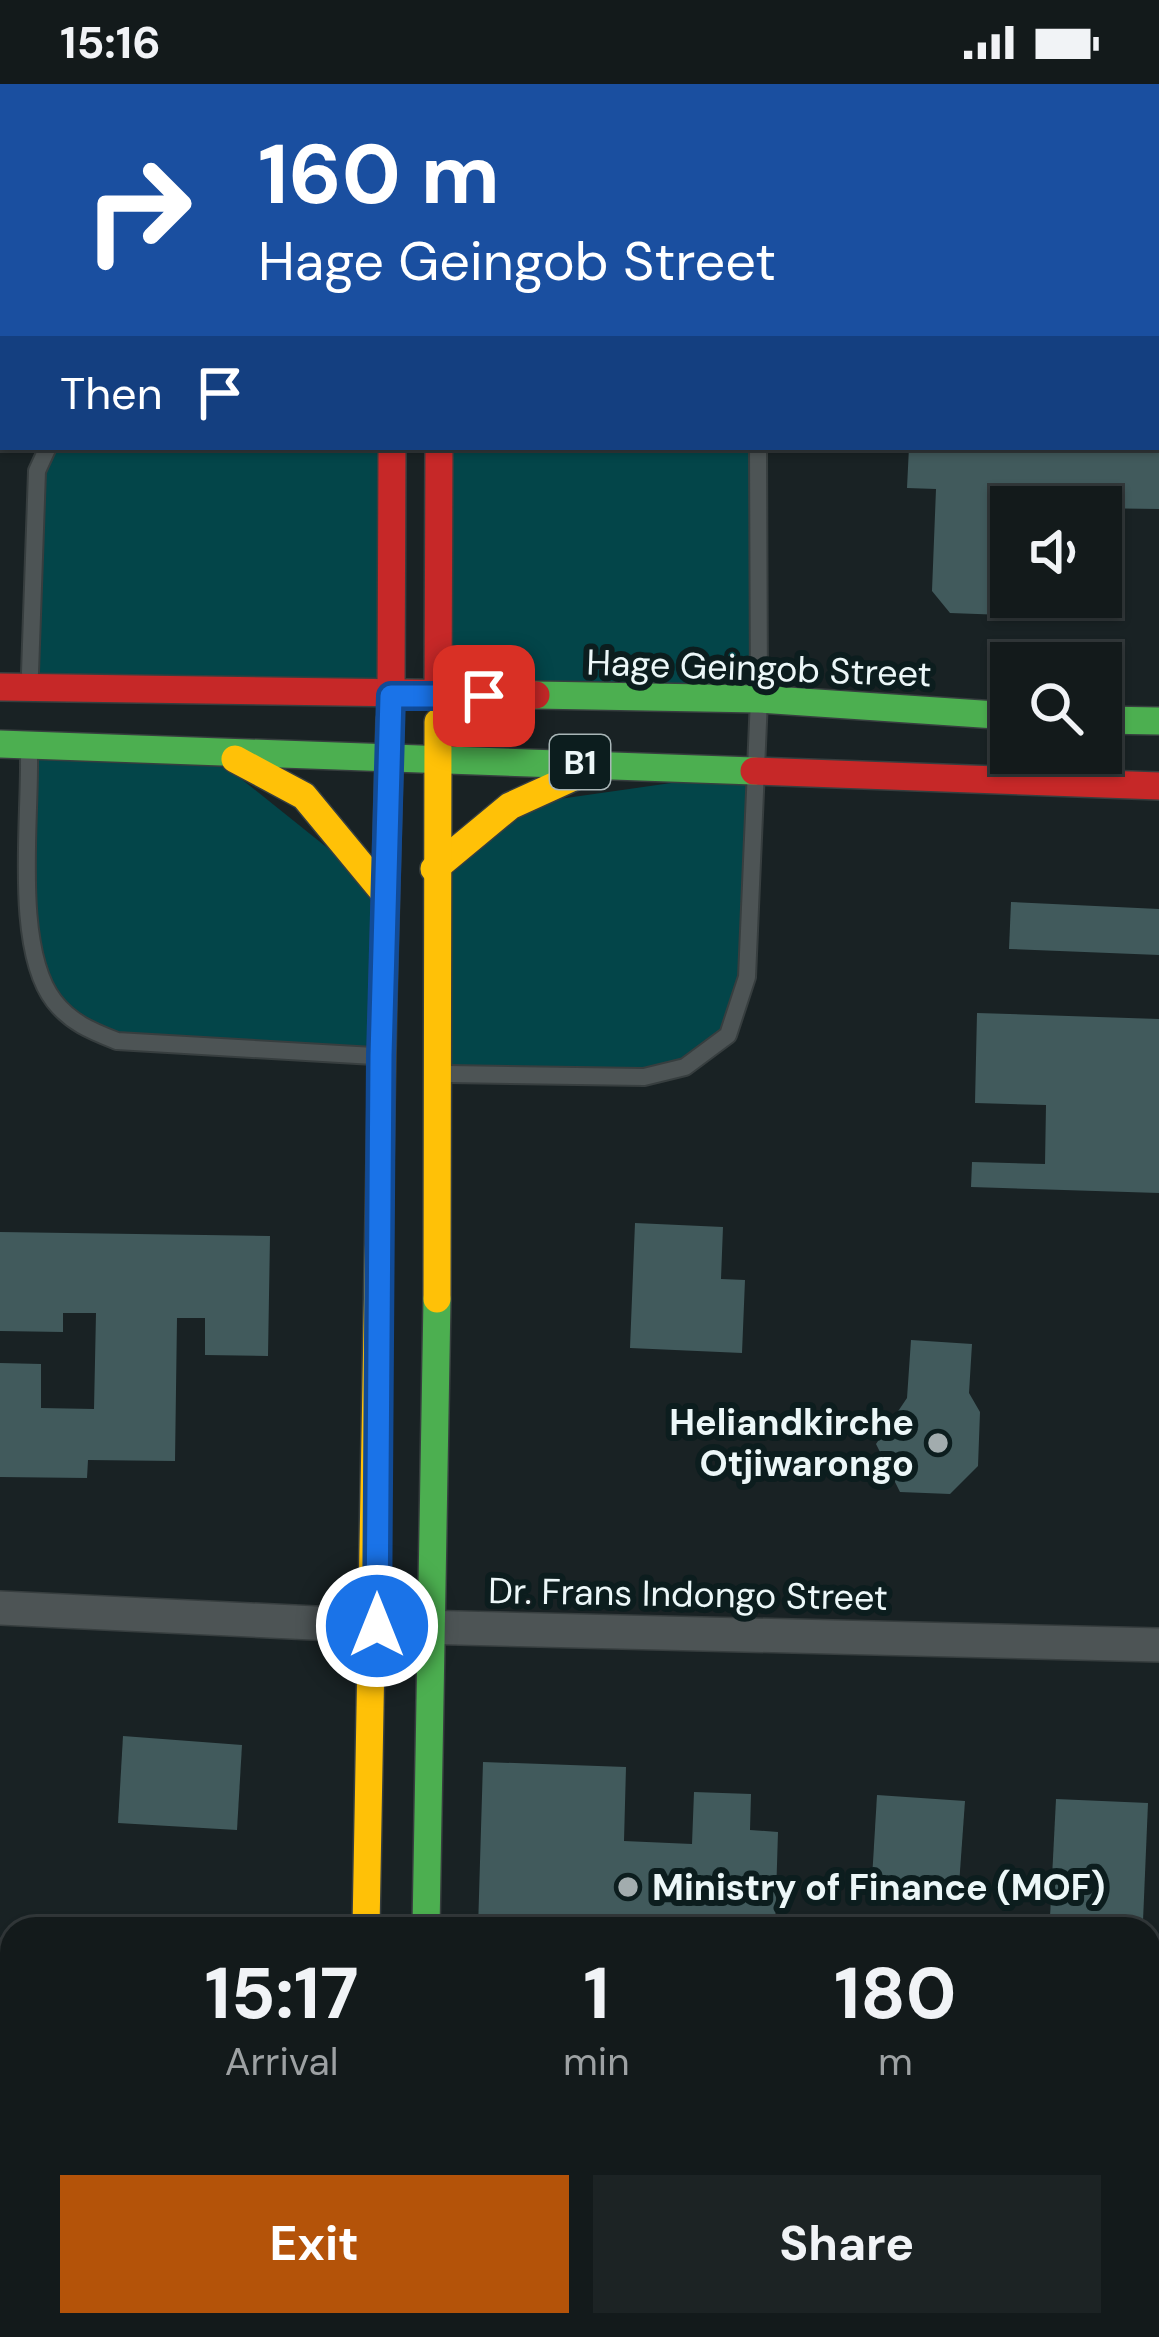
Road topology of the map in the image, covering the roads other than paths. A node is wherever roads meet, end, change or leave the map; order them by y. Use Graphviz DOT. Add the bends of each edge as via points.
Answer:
graph roads {
  1 [pos="47,450"];
  2 [pos="392,450"];
  3 [pos="439,450"];
  4 [pos="758,450"];
  5 [pos="0,687"];
  6 [pos="438,695"];
  7 [pos="391,696"];
  8 [pos="759,699"];
  9 [pos="990,715"];
  10 [pos="29,716"];
  11 [pos="1122,720"];
  12 [pos="1159,721"];
  13 [pos="0,744"];
  14 [pos="204,749"];
  15 [pos="389,758"];
  16 [pos="439,760"];
  17 [pos="614,762"];
  18 [pos="990,767"];
  19 [pos="755,772"];
  20 [pos="1090,774"];
  21 [pos="1159,786"];
  22 [pos="434,869"];
  23 [pos="385,894"];
  24 [pos="381,1056"];
  25 [pos="441,1073"];
  26 [pos="0,1608"];
  27 [pos="377,1626"];
  28 [pos="433,1627"];
  29 [pos="1159,1645"];
  30 [pos="367,1917"];
  31 [pos="426,1917"];
  1 -- 10 [label="lane" via="37,471"];
  2 -- 7 [label="main road"];
  3 -- 6 [label="main road"];
  4 -- 8 [label="lane"];
  5 -- 10 [label="main road, Hage Geingob Street / B1"];
  6 -- 7 [label="main road, Hage Geingob Street / B1"];
  6 -- 8 [label="main road, Hage Geingob Street / B1"];
  6 -- 16 [label="main road"];
  7 -- 10 [label="main road, Hage Geingob Street / B1"];
  7 -- 15 [label="main road"];
  8 -- 9 [label="main road, Hage Geingob Street / B1"];
  8 -- 19 [label="lane"];
  10 -- 13 [label="main road, Hage Geingob Street / B1"];
  10 -- 14 [label="main road, Hage Geingob Street / B1"];
  10 -- 24 [label="lane" via="30,943 51,999 78,1025 117,1041"];
  11 -- 12 [label="main road"];
  14 -- 15 [label="main road, Hage Geingob Street / B1"];
  14 -- 23 [label="main road" via="276,772 303,792"];
  15 -- 16 [label="main road, Hage Geingob Street / B1"];
  15 -- 23 [label="main road"];
  16 -- 17 [label="main road, Hage Geingob Street / B1"];
  16 -- 22 [label="main road"];
  17 -- 19 [label="main road, Hage Geingob Street / B1"];
  17 -- 22 [label="main road" via="510,806"];
  18 -- 19 [label="main road, Hage Geingob Street / B1"];
  19 -- 25 [label="lane" via="747,977 728,1035 685,1066 644,1077"];
  20 -- 21 [label="main road, Hage Geingob Street / B1"];
  22 -- 25 [label="main road"];
  23 -- 24 [label="main road"];
  24 -- 27 [label="main road"];
  25 -- 28 [label="main road"];
  26 -- 27 [label="street, Dr. Frans Indongo Street"];
  27 -- 28 [label="street, Dr. Frans Indongo Street"];
  27 -- 30 [label="main road"];
  28 -- 29 [label="street, Dr. Frans Indongo Street"];
  28 -- 31 [label="main road"];
}
